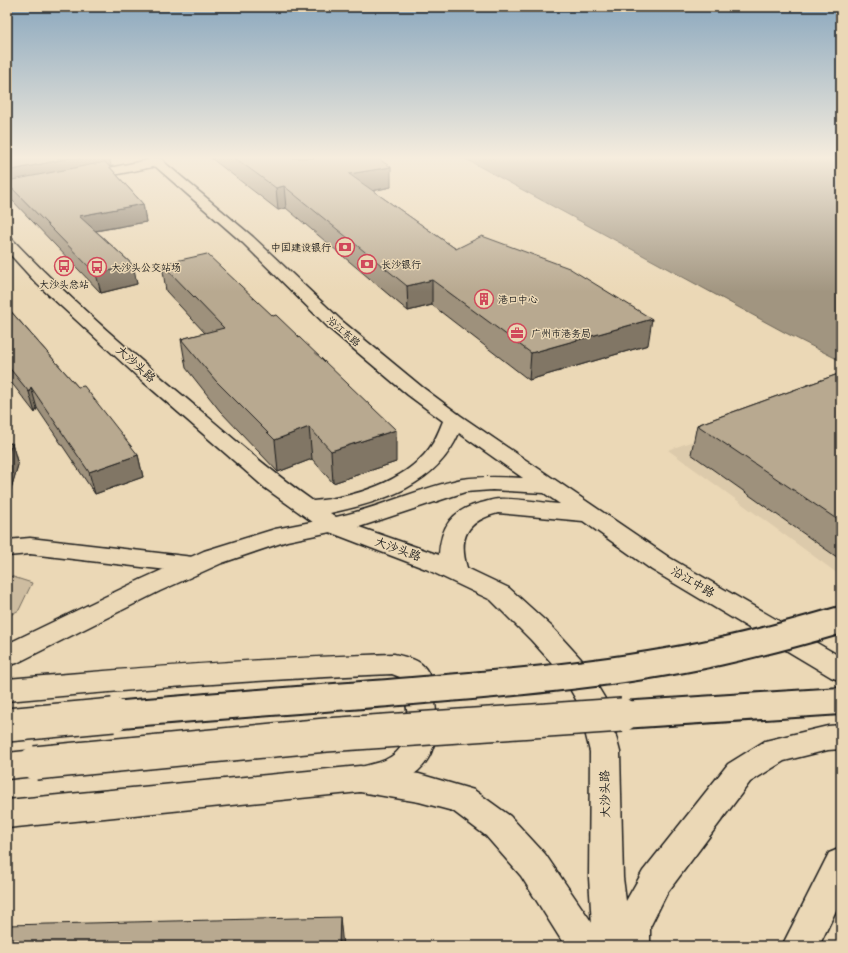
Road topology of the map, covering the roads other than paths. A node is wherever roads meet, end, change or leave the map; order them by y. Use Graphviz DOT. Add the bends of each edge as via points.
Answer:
graph roads {
  1 [pos="204,202"];
  2 [pos="7,242"];
  3 [pos="454,420"];
  4 [pos="550,487"];
  5 [pos="308,508"];
  6 [pos="589,514"];
  7 [pos="332,525"];
  8 [pos="7,548"];
  9 [pos="193,565"];
  10 [pos="456,573"];
  11 [pos="841,620"];
  12 [pos="7,656"];
  13 [pos="841,670"];
  14 [pos="7,690"];
  15 [pos="841,701"];
  16 [pos="7,725"];
  17 [pos="841,737"];
  18 [pos="21,765"];
  19 [pos="360,779"];
  20 [pos="7,814"];
  21 [pos="841,864"];
  22 [pos="581,942"];
  23 [pos="616,946"];
  24 [pos="632,946"];
  25 [pos="800,946"];
  1 -- 3 [label="main road, 沿江东路" via="248,240 336,325"];
  2 -- 5 [label="main road, 大沙头路" via="43,282 146,374 273,483"];
  3 -- 4 [label="main road, 沿江东路"];
  3 -- 5 [label="main road" via="440,450 426,466 406,479 370,496 337,505"];
  4 -- 6 [label="main road, 沿江中路"];
  4 -- 7 [label="main road" via="492,483 463,486 361,519"];
  5 -- 7 [label="main road, 大沙头路"];
  6 -- 10 [label="main road" via="504,507 478,510 462,520 453,537 451,555"];
  6 -- 13 [label="main road, 沿江中路" via="662,564"];
  7 -- 9 [label="main road" via="283,534"];
  7 -- 10 [label="main road, 大沙头路" via="411,553"];
  8 -- 9 [label="main road" via="30,546"];
  9 -- 12 [label="main road"];
  10 -- 23 [label="main road, 大沙头路" via="500,594 571,666 592,702 605,752 606,878 610,925"];
  11 -- 16 [label="main road, bridge" via="743,648 610,671 452,688 193,707"];
  14 -- 19 [label="main road" via="302,667 394,664 410,670 417,679 423,718 420,742 412,758 394,771"];
  15 -- 18 [label="main road, bridge" via="326,735"];
  17 -- 24 [label="main road" via="776,750 739,773 655,882 632,925"];
  19 -- 20 [label="main road"];
  19 -- 22 [label="main road" via="419,788 463,800 498,826 533,865"];
  21 -- 25 [label="main road"];
}
